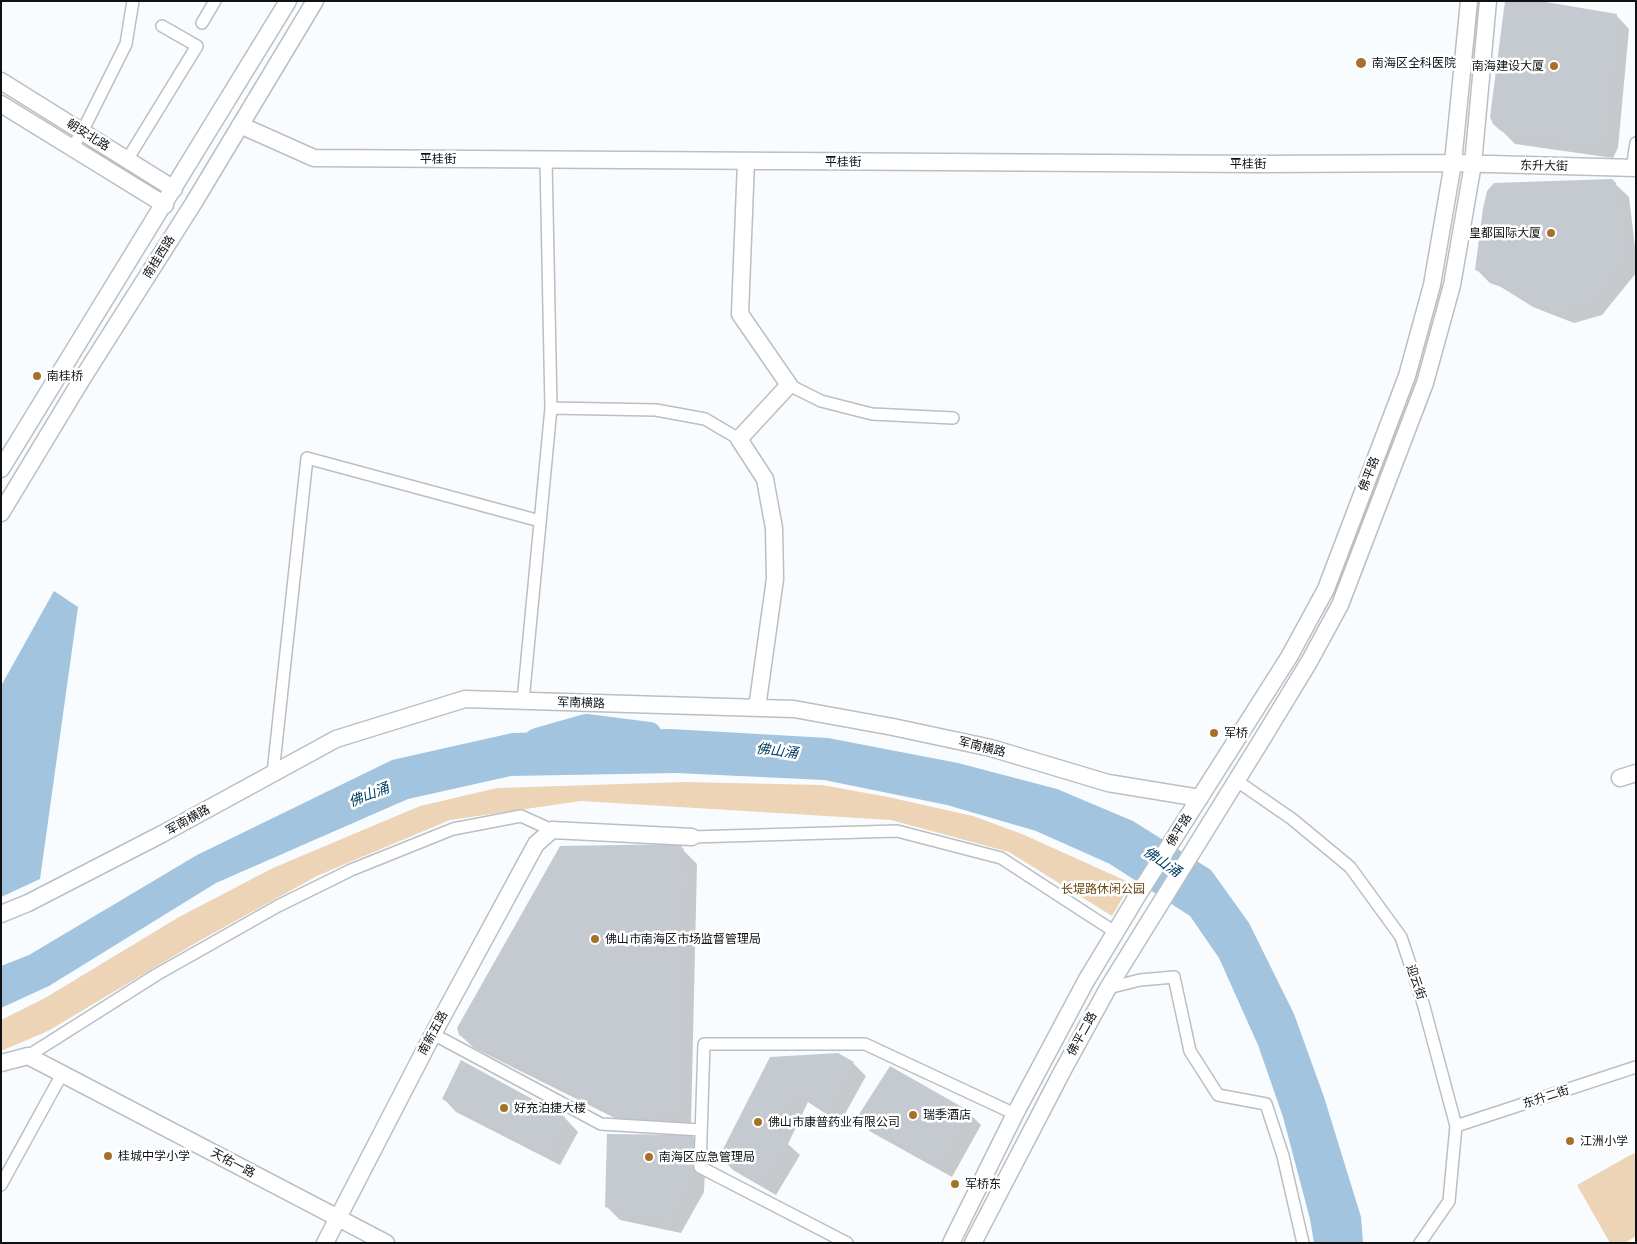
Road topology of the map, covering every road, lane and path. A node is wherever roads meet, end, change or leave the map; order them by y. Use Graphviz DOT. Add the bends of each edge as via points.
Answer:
graph roads {
  1 [pos="133,1"];
  2 [pos="215,1"];
  3 [pos="288,1"];
  4 [pos="316,1"];
  5 [pos="1469,1"];
  6 [pos="1488,1"];
  7 [pos="202,23"];
  8 [pos="162,26"];
  9 [pos="1,81"];
  10 [pos="1,104"];
  11 [pos="240,125"];
  12 [pos="82,132"];
  13 [pos="1636,143"];
  14 [pos="72,148"];
  15 [pos="127,160"];
  16 [pos="546,160"];
  17 [pos="746,161"];
  18 [pos="1453,164"];
  19 [pos="1473,164"];
  20 [pos="1634,168"];
  21 [pos="174,188"];
  22 [pos="164,205"];
  23 [pos="789,385"];
  24 [pos="551,408"];
  25 [pos="953,418"];
  26 [pos="739,439"];
  27 [pos="1,469"];
  28 [pos="1,513"];
  29 [pos="540,521"];
  30 [pos="523,701"];
  31 [pos="757,708"];
  32 [pos="273,773"];
  33 [pos="1636,773"];
  34 [pos="1620,778"];
  35 [pos="1237,781"];
  36 [pos="1200,798"];
  37 [pos="552,830"];
  38 [pos="1204,833"];
  39 [pos="692,837"];
  40 [pos="1136,898"];
  41 [pos="1,914"];
  42 [pos="1115,932"];
  43 [pos="1108,988"];
  44 [pos="432,1034"];
  45 [pos="28,1056"];
  46 [pos="1,1063"];
  47 [pos="1636,1067"];
  48 [pos="62,1074"];
  49 [pos="1015,1114"];
  50 [pos="1456,1126"];
  51 [pos="701,1130"];
  52 [pos="1,1185"];
  53 [pos="337,1218"];
  54 [pos="325,1243"];
  55 [pos="386,1243"];
  56 [pos="847,1243"];
  57 [pos="951,1243"];
  58 [pos="973,1243"];
  59 [pos="1303,1243"];
  60 [pos="1420,1243"];
  1 -- 12 [label="street" via="126,44"];
  2 -- 7 [label="street"];
  3 -- 21 [label="street, 南桂西路"];
  4 -- 11 [label="street, 南桂西路"];
  5 -- 18 [label="street, 佛平路"];
  6 -- 19 [label="street, 佛平路"];
  8 -- 15 [label="street" via="197,46"];
  9 -- 12 [label="street, 朝安北路"];
  10 -- 14 [label="street, 朝安北路"];
  11 -- 16 [label="street, 平桂街" via="314,158"];
  11 -- 28 [label="street, 南桂西路"];
  12 -- 14 [label="street"];
  12 -- 15 [label="street, 朝安北路"];
  13 -- 20 [label="street"];
  14 -- 22 [label="street, 朝安北路"];
  15 -- 21 [label="street, 朝安北路"];
  16 -- 17 [label="street, 平桂街"];
  16 -- 24 [label="street"];
  17 -- 18 [label="street, 平桂街"];
  17 -- 23 [label="street" via="740,314"];
  18 -- 19 [label="street, 东升大街"];
  18 -- 36 [label="street, 佛平路" via="1432,285 1407,376 1326,589 1288,657"];
  19 -- 20 [label="street, 东升大街"];
  19 -- 35 [label="street, 佛平路" via="1452,285 1425,383 1340,605"];
  21 -- 22 [label="street, 南桂西路"];
  22 -- 27 [label="street, 南桂西路"];
  23 -- 25 [label="street" via="821,401 872,414"];
  23 -- 26 [label="street"];
  24 -- 26 [label="street" via="656,410 705,419"];
  24 -- 29 [label="street"];
  26 -- 31 [label="street" via="765,480 774,528 774,579"];
  29 -- 30 [label="street"];
  29 -- 32 [label="street" via="307,458"];
  30 -- 31 [label="street, 军南横路"];
  30 -- 32 [label="street, 军南横路" via="465,699 336,739"];
  31 -- 36 [label="street, 军南横路" via="794,709 892,727 990,748 1108,783"];
  32 -- 41 [label="street, 军南横路" via="162,834"];
  33 -- 34 [label="street"];
  35 -- 38 [label="street, 佛平路"];
  35 -- 50 [label="street, 迎云街" via="1292,819 1350,867 1401,937 1423,1003"];
  36 -- 40 [label="street, 佛平路"];
  37 -- 39 [label="street"];
  37 -- 44 [label="street, 南新五路" via="536,844"];
  37 -- 45 [label="street" via="521,816 453,829 351,870 278,906 156,975"];
  38 -- 43 [label="street, 佛平二路"];
  39 -- 42 [label="street" via="898,831 1002,858"];
  40 -- 42 [label="street, 佛平二路"];
  42 -- 49 [label="street, 佛平二路"];
  43 -- 58 [label="street, 佛平二路"];
  43 -- 59 [label="street" via="1140,980 1174,977 1190,1051 1218,1095 1266,1104 1283,1156"];
  44 -- 51 [label="street" via="601,1124"];
  44 -- 53 [label="street, 南新五路"];
  45 -- 46 [label="street"];
  45 -- 48 [label="street, 天佑一路"];
  47 -- 50 [label="street, 东升二街"];
  48 -- 52 [label="street"];
  48 -- 53 [label="street, 天佑一路"];
  49 -- 51 [label="street" via="865,1044 704,1044"];
  49 -- 57 [label="street, 佛平二路"];
  50 -- 60 [label="street, 迎云街" via="1449,1201"];
  51 -- 56 [label="street" via="700,1167"];
  53 -- 54 [label="street, 南新五路"];
  53 -- 55 [label="street, 天佑一路"];
}
